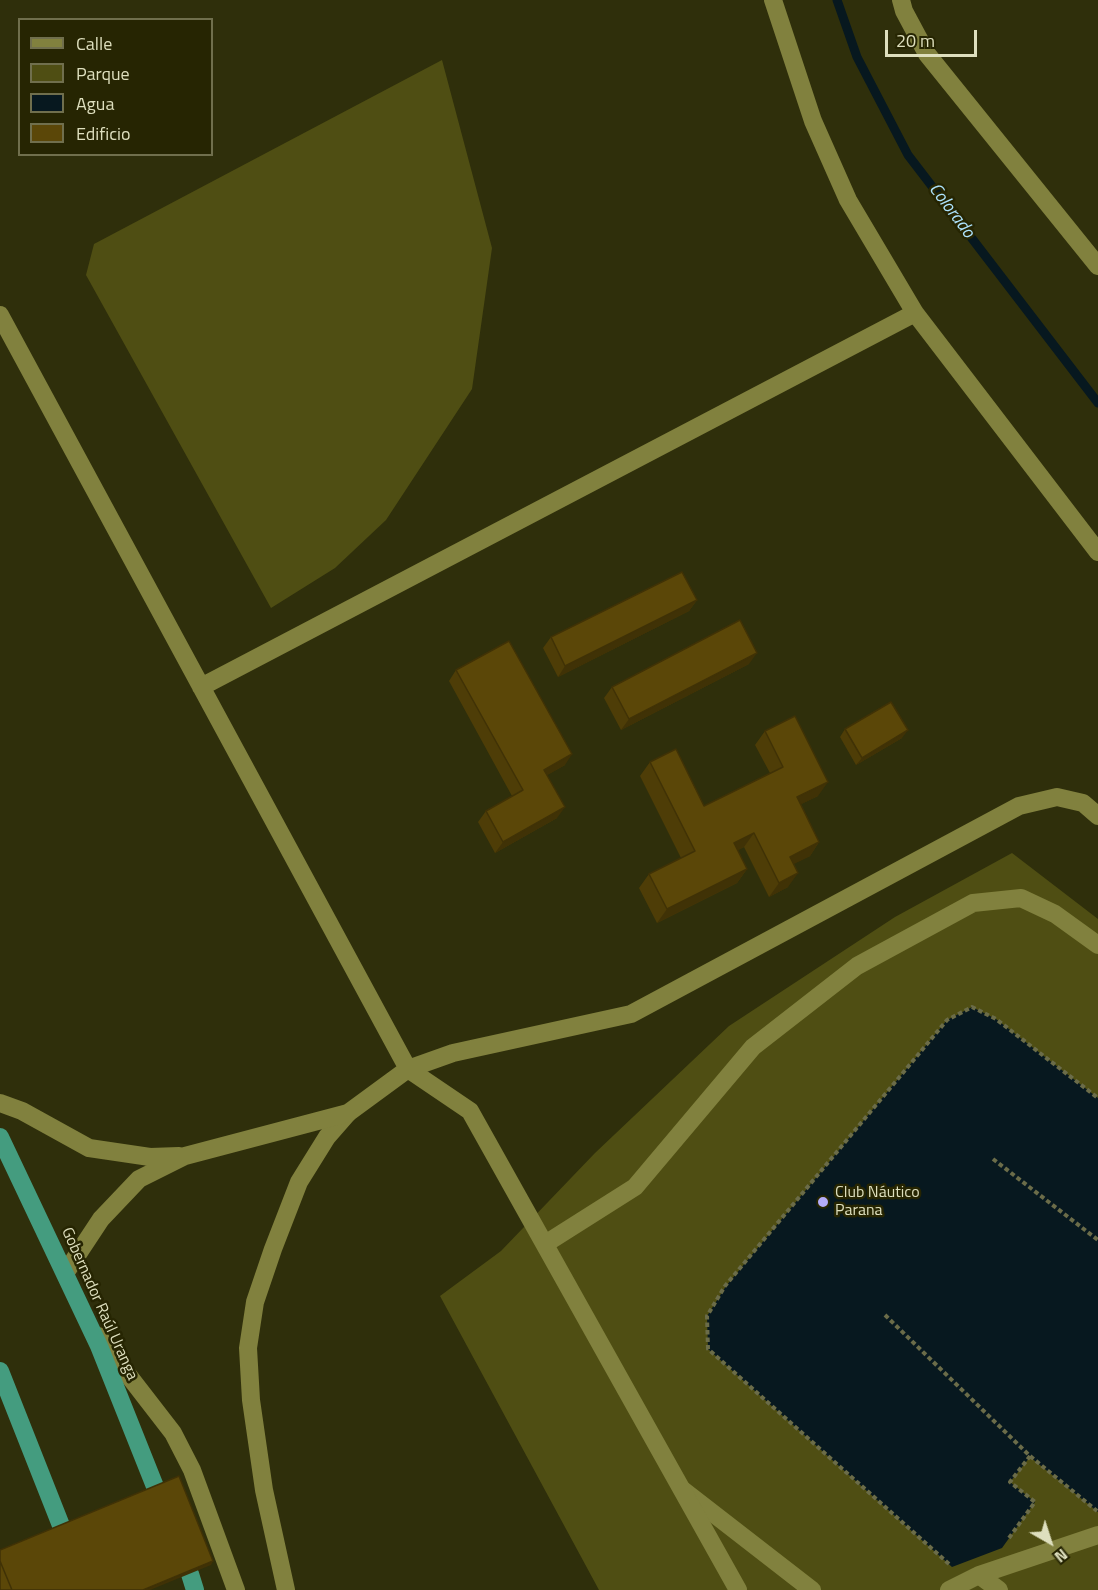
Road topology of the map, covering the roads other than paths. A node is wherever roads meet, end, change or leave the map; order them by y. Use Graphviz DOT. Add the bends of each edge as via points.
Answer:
graph roads {
  1 [pos="772,0"];
  2 [pos="901,0"];
  3 [pos="1098,266"];
  4 [pos="915,313"];
  5 [pos="0,315"];
  6 [pos="1098,552"];
  7 [pos="201,687"];
  8 [pos="1098,816"];
  9 [pos="1098,945"];
  10 [pos="408,1069"];
  11 [pos="0,1103"];
  12 [pos="348,1113"];
  13 [pos="0,1137"];
  14 [pos="185,1156"];
  15 [pos="545,1244"];
  16 [pos="66,1272"];
  17 [pos="91,1328"];
  18 [pos="0,1371"];
  19 [pos="156,1489"];
  20 [pos="683,1490"];
  21 [pos="62,1528"];
  22 [pos="1098,1535"];
  23 [pos="980,1575"];
  24 [pos="236,1590"];
  25 [pos="286,1590"];
  26 [pos="738,1590"];
  27 [pos="812,1590"];
  28 [pos="949,1590"];
  29 [pos="999,1590"];
  1 -- 4 [label="street" via="813,121 848,200"];
  2 -- 3 [label="street" via="927,54"];
  4 -- 6 [label="street"];
  4 -- 7 [label="street"];
  5 -- 7 [label="street"];
  7 -- 10 [label="street"];
  8 -- 10 [label="street" via="1083,803 1058,797 1019,806 631,1014 453,1053"];
  9 -- 15 [label="street" via="1055,914 1021,898 973,903 963,908 857,966 753,1047 635,1187"];
  10 -- 12 [label="street"];
  10 -- 15 [label="street" via="470,1111"];
  11 -- 14 [label="street" via="89,1148 150,1158"];
  12 -- 14 [label="street"];
  12 -- 25 [label="street" via="327,1137 300,1182 255,1302 248,1348 250,1400 262,1479"];
  13 -- 16 [label="highway, Gobernador Raúl Uranga"];
  14 -- 16 [label="street" via="139,1179 101,1219"];
  15 -- 20 [label="street"];
  16 -- 17 [label="highway, Gobernador Raúl Uranga"];
  17 -- 19 [label="highway, Gobernador Raúl Uranga"];
  17 -- 24 [label="street" via="173,1433 192,1470"];
  18 -- 21 [label="highway"];
  20 -- 26 [label="street"];
  20 -- 27 [label="street"];
  22 -- 23 [label="street"];
  23 -- 28 [label="street"];
  23 -- 29 [label="street"];
}
